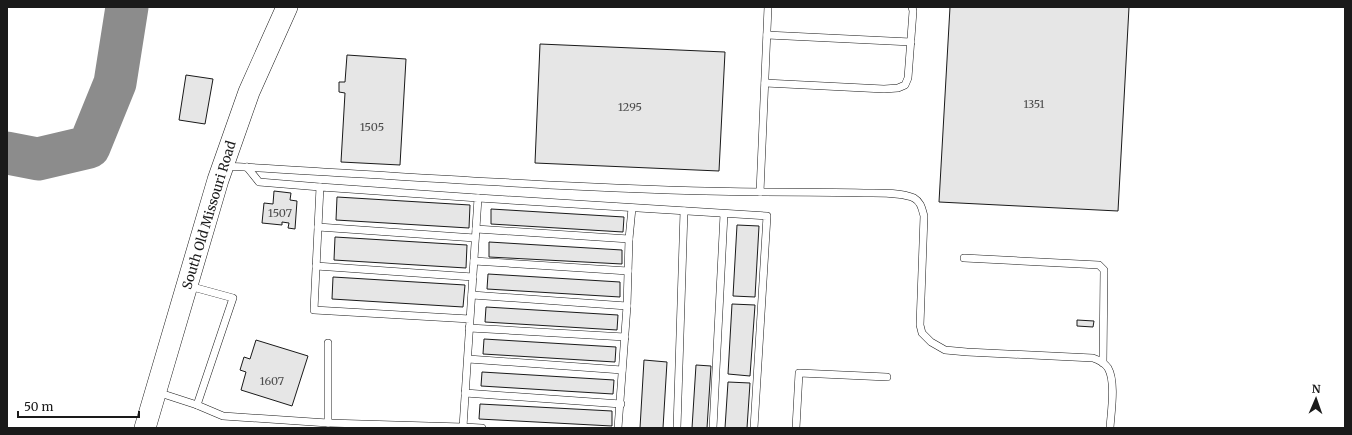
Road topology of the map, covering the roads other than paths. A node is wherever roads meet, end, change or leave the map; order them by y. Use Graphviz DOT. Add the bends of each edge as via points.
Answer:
graph roads {
  1 [pos="287,7"];
  2 [pos="768,7"];
  3 [pos="912,7"];
  4 [pos="767,35"];
  5 [pos="911,42"];
  6 [pos="765,83"];
  7 [pos="223,166"];
  8 [pos="247,167"];
  9 [pos="320,188"];
  10 [pos="760,192"];
  11 [pos="478,198"];
  12 [pos="632,208"];
  13 [pos="684,211"];
  14 [pos="724,214"];
  15 [pos="318,227"];
  16 [pos="476,229"];
  17 [pos="475,238"];
  18 [pos="629,239"];
  19 [pos="964,258"];
  20 [pos="474,261"];
  21 [pos="316,266"];
  22 [pos="628,271"];
  23 [pos="473,277"];
  24 [pos="187,285"];
  25 [pos="472,295"];
  26 [pos="627,306"];
  27 [pos="470,319"];
  28 [pos="470,328"];
  29 [pos="625,337"];
  30 [pos="328,343"];
  31 [pos="468,359"];
  32 [pos="1103,363"];
  33 [pos="622,370"];
  34 [pos="887,377"];
  35 [pos="155,391"];
  36 [pos="465,393"];
  37 [pos="621,404"];
  38 [pos="196,405"];
  39 [pos="328,423"];
  40 [pos="463,427"];
  41 [pos="144,428"];
  42 [pos="482,428"];
  43 [pos="618,428"];
  44 [pos="677,428"];
  45 [pos="713,428"];
  46 [pos="754,428"];
  47 [pos="796,428"];
  48 [pos="1110,428"];
  1 -- 7 [label="main road, South Old Missouri Road" via="249,92"];
  2 -- 4 [label="lane"];
  3 -- 5 [label="lane"];
  4 -- 5 [label="lane"];
  4 -- 6 [label="lane"];
  5 -- 6 [label="lane" via="908,78 905,85 898,88"];
  6 -- 10 [label="lane"];
  7 -- 8 [label="lane"];
  7 -- 24 [label="main road, South Old Missouri Road"];
  8 -- 9 [label="lane" via="259,182"];
  8 -- 10 [label="lane" via="491,181"];
  9 -- 11 [label="lane"];
  9 -- 15 [label="lane"];
  10 -- 32 [label="lane" via="879,193 904,195 914,199 921,204 924,216 920,325 922,333 931,342 945,350 1093,358"];
  11 -- 12 [label="lane"];
  11 -- 16 [label="lane"];
  12 -- 13 [label="lane"];
  12 -- 18 [label="lane"];
  13 -- 14 [label="lane"];
  13 -- 44 [label="lane"];
  14 -- 45 [label="lane"];
  14 -- 46 [label="lane" via="767,216"];
  15 -- 17 [label="lane"];
  15 -- 21 [label="lane"];
  16 -- 17 [label="lane"];
  16 -- 18 [label="lane"];
  17 -- 20 [label="lane"];
  18 -- 22 [label="lane"];
  19 -- 32 [label="lane" via="1099,264 1104,270"];
  20 -- 22 [label="lane"];
  20 -- 23 [label="lane"];
  21 -- 23 [label="lane"];
  21 -- 27 [label="lane" via="314,310"];
  22 -- 26 [label="lane"];
  23 -- 25 [label="lane"];
  24 -- 35 [label="main road, South Old Missouri Road"];
  24 -- 38 [label="lane" via="233,298"];
  25 -- 26 [label="lane"];
  25 -- 27 [label="lane"];
  26 -- 29 [label="lane"];
  27 -- 28 [label="lane"];
  28 -- 29 [label="lane"];
  28 -- 31 [label="lane"];
  29 -- 33 [label="lane"];
  30 -- 39 [label="lane"];
  31 -- 33 [label="lane"];
  31 -- 36 [label="lane"];
  32 -- 48 [label="lane" via="1112,375"];
  33 -- 37 [label="lane"];
  34 -- 47 [label="lane" via="799,373"];
  35 -- 38 [label="lane"];
  35 -- 41 [label="main road, South Old Missouri Road"];
  36 -- 37 [label="lane"];
  36 -- 40 [label="lane"];
  37 -- 43 [label="lane"];
  38 -- 39 [label="lane" via="223,416"];
  39 -- 40 [label="lane"];
  40 -- 42 [label="lane"];
}
